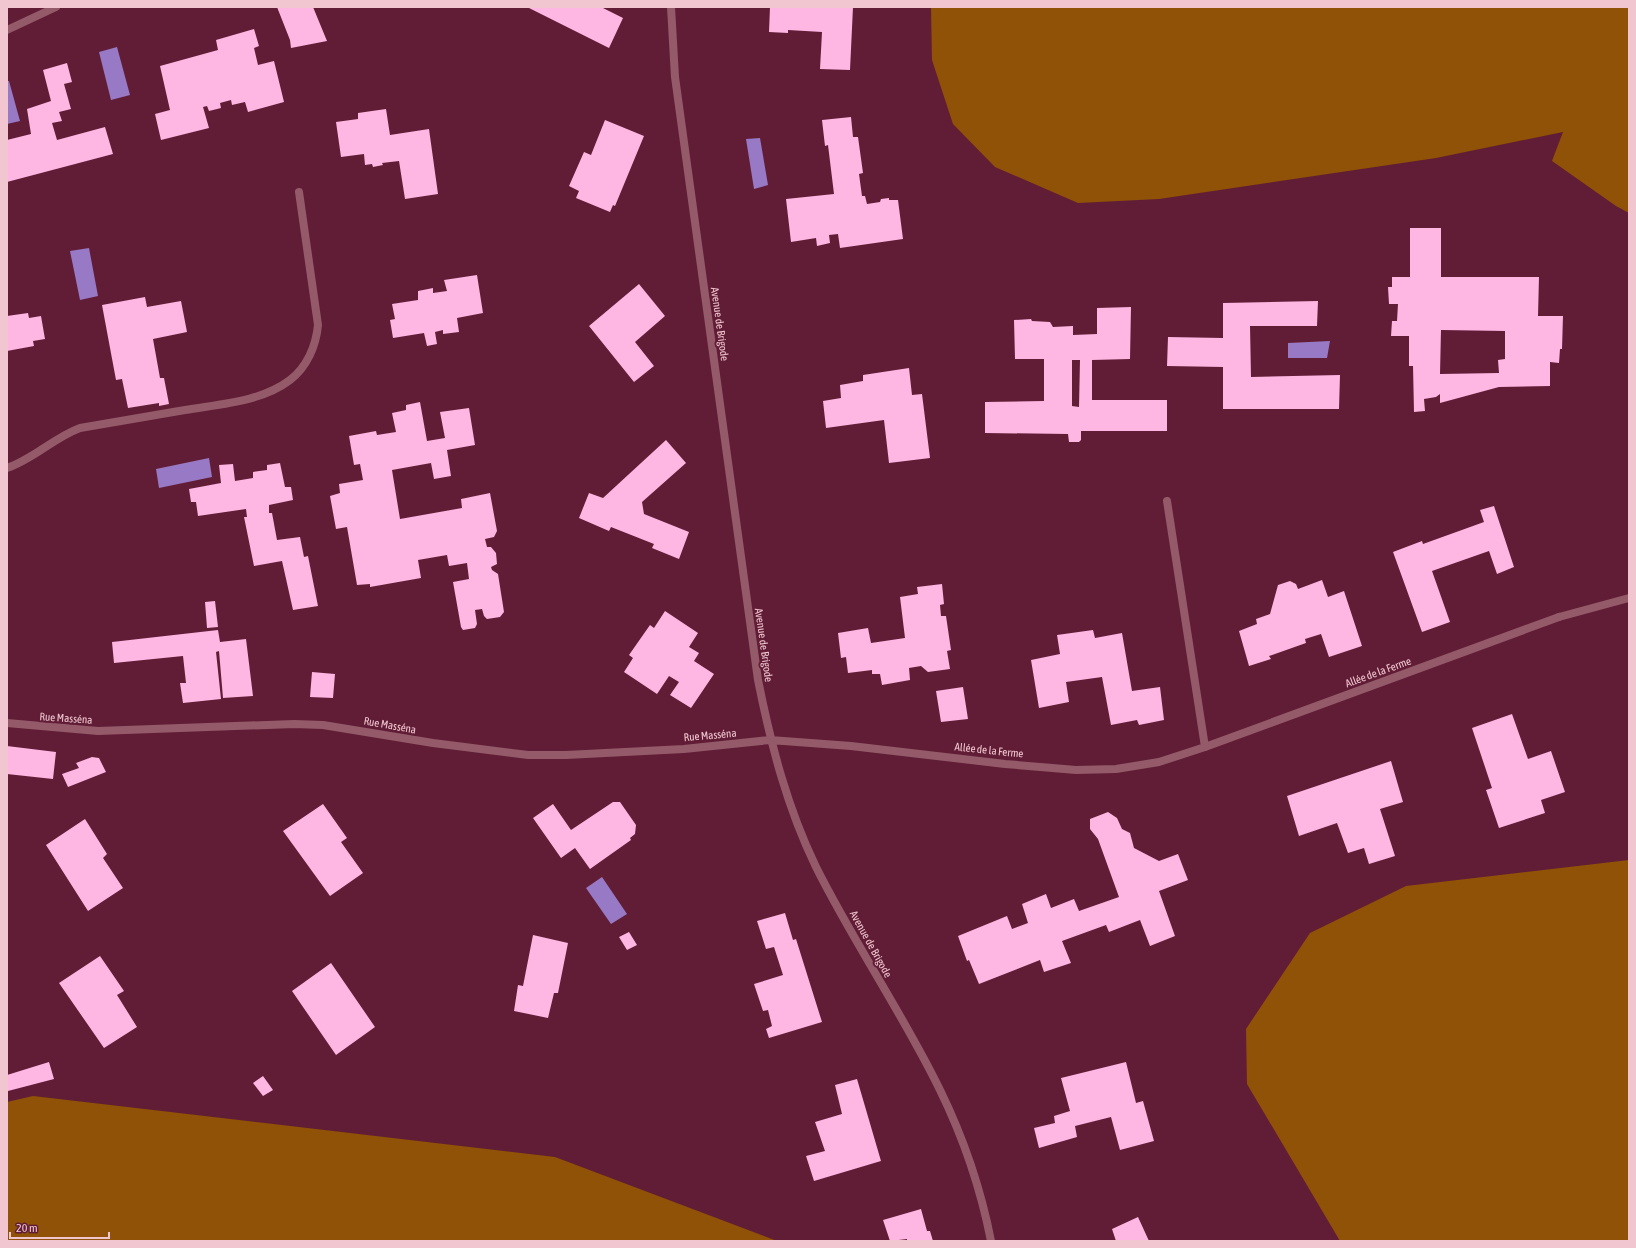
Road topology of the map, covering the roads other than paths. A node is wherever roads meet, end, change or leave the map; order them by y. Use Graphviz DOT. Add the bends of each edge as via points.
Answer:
graph roads {
  1 [pos="56,7"];
  2 [pos="671,7"];
  3 [pos="7,30"];
  4 [pos="299,192"];
  5 [pos="7,468"];
  6 [pos="1167,501"];
  7 [pos="1629,598"];
  8 [pos="7,723"];
  9 [pos="770,740"];
  10 [pos="1205,747"];
  11 [pos="991,1241"];
  1 -- 3 [label="street"];
  2 -- 9 [label="street, Avenue de Brigode" via="675,78 758,680"];
  4 -- 5 [label="street" via="318,325 308,358 290,380 275,389 244,400 80,428 66,433 22,463"];
  6 -- 10 [label="street"];
  7 -- 10 [label="street, Allée de la Ferme" via="1559,617"];
  8 -- 9 [label="street, Rue Masséna" via="98,731 323,725 433,744 528,755 684,748"];
  9 -- 10 [label="street, Allée de la Ferme" via="1076,770 1116,769 1159,762"];
  9 -- 11 [label="street, Avenue de Brigode" via="793,813 816,867 941,1090 977,1187"];
}
